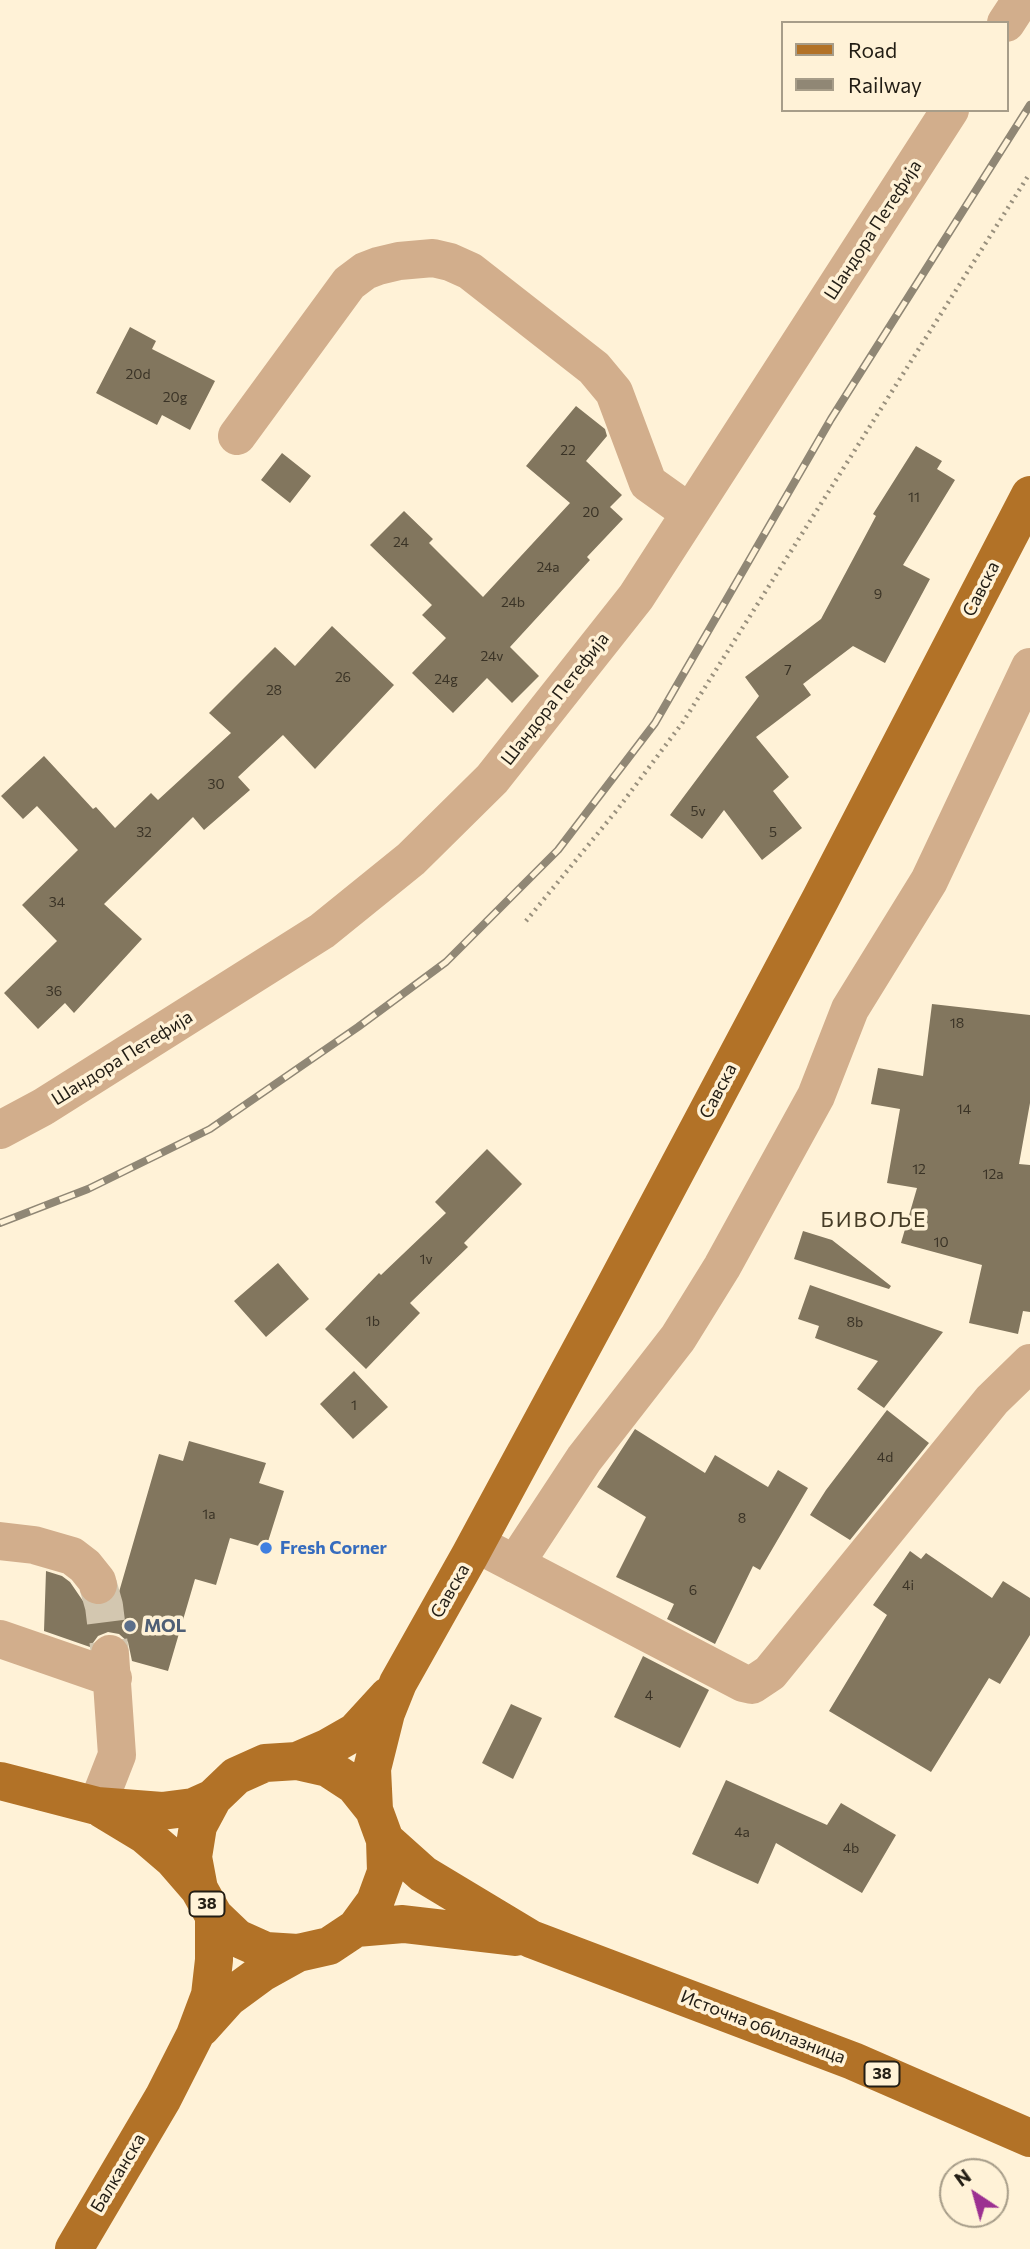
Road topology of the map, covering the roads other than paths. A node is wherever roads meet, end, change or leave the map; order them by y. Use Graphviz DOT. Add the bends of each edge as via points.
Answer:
graph roads {
  1 [pos="1021,0"];
  2 [pos="1007,21"];
  3 [pos="949,112"];
  4 [pos="237,436"];
  5 [pos="1030,495"];
  6 [pos="690,513"];
  7 [pos="1030,667"];
  8 [pos="0,1130"];
  9 [pos="1030,1363"];
  10 [pos="0,1541"];
  11 [pos="477,1544"];
  12 [pos="514,1564"];
  13 [pos="98,1585"];
  14 [pos="0,1639"];
  15 [pos="398,1683"];
  16 [pos="297,1761"];
  17 [pos="0,1781"];
  18 [pos="213,1798"];
  19 [pos="97,1806"];
  20 [pos="380,1825"];
  21 [pos="206,1903"];
  22 [pos="356,1928"];
  23 [pos="531,1939"];
  24 [pos="298,1953"];
  25 [pos="195,2035"];
  26 [pos="1030,2138"];
  27 [pos="74,2249"];
  1 -- 2 [label="street"];
  3 -- 6 [label="street, Шандора Петефија"];
  4 -- 6 [label="street" via="349,283 378,266 433,258 470,271 594,368 614,392 648,484"];
  5 -- 11 [label="main road, Савска"];
  6 -- 8 [label="street, Шандора Петефија" via="636,597 492,779 411,859 322,931"];
  7 -- 12 [label="street" via="929,881 850,1009 816,1096 722,1266 678,1338 584,1459"];
  9 -- 12 [label="street" via="992,1400 770,1673 752,1685"];
  10 -- 13 [label="street" via="72,1556"];
  11 -- 12 [label="street"];
  11 -- 15 [label="main road, Савска"];
  14 -- 19 [label="street" via="111,1666 117,1755"];
  15 -- 16 [label="main road, Савска" via="355,1732"];
  15 -- 20 [label="main road, Савска" via="372,1769"];
  16 -- 18 [label="main road, 38" via="265,1763 236,1776"];
  16 -- 20 [label="main road, 38" via="328,1768 355,1785"];
  17 -- 19 [label="main road, 38"];
  18 -- 19 [label="main road, 38" via="193,1807 162,1811"];
  18 -- 21 [label="main road, 38" via="198,1826 193,1857"];
  19 -- 21 [label="main road, 38" via="173,1858"];
  20 -- 22 [label="main road, 38" via="386,1872 375,1902"];
  20 -- 23 [label="main road, Источна обилазница / 38" via="422,1874"];
  21 -- 24 [label="main road, 38" via="237,1938 266,1951"];
  21 -- 25 [label="main road" via="214,1960 210,1995"];
  22 -- 23 [label="main road, Источна обилазница / 38" via="403,1924"];
  22 -- 24 [label="main road, 38" via="329,1946"];
  23 -- 26 [label="main road, Источна обилазница / 38" via="853,2061"];
  24 -- 25 [label="main road" via="228,1998"];
  25 -- 27 [label="main road, Балканска"];
}
